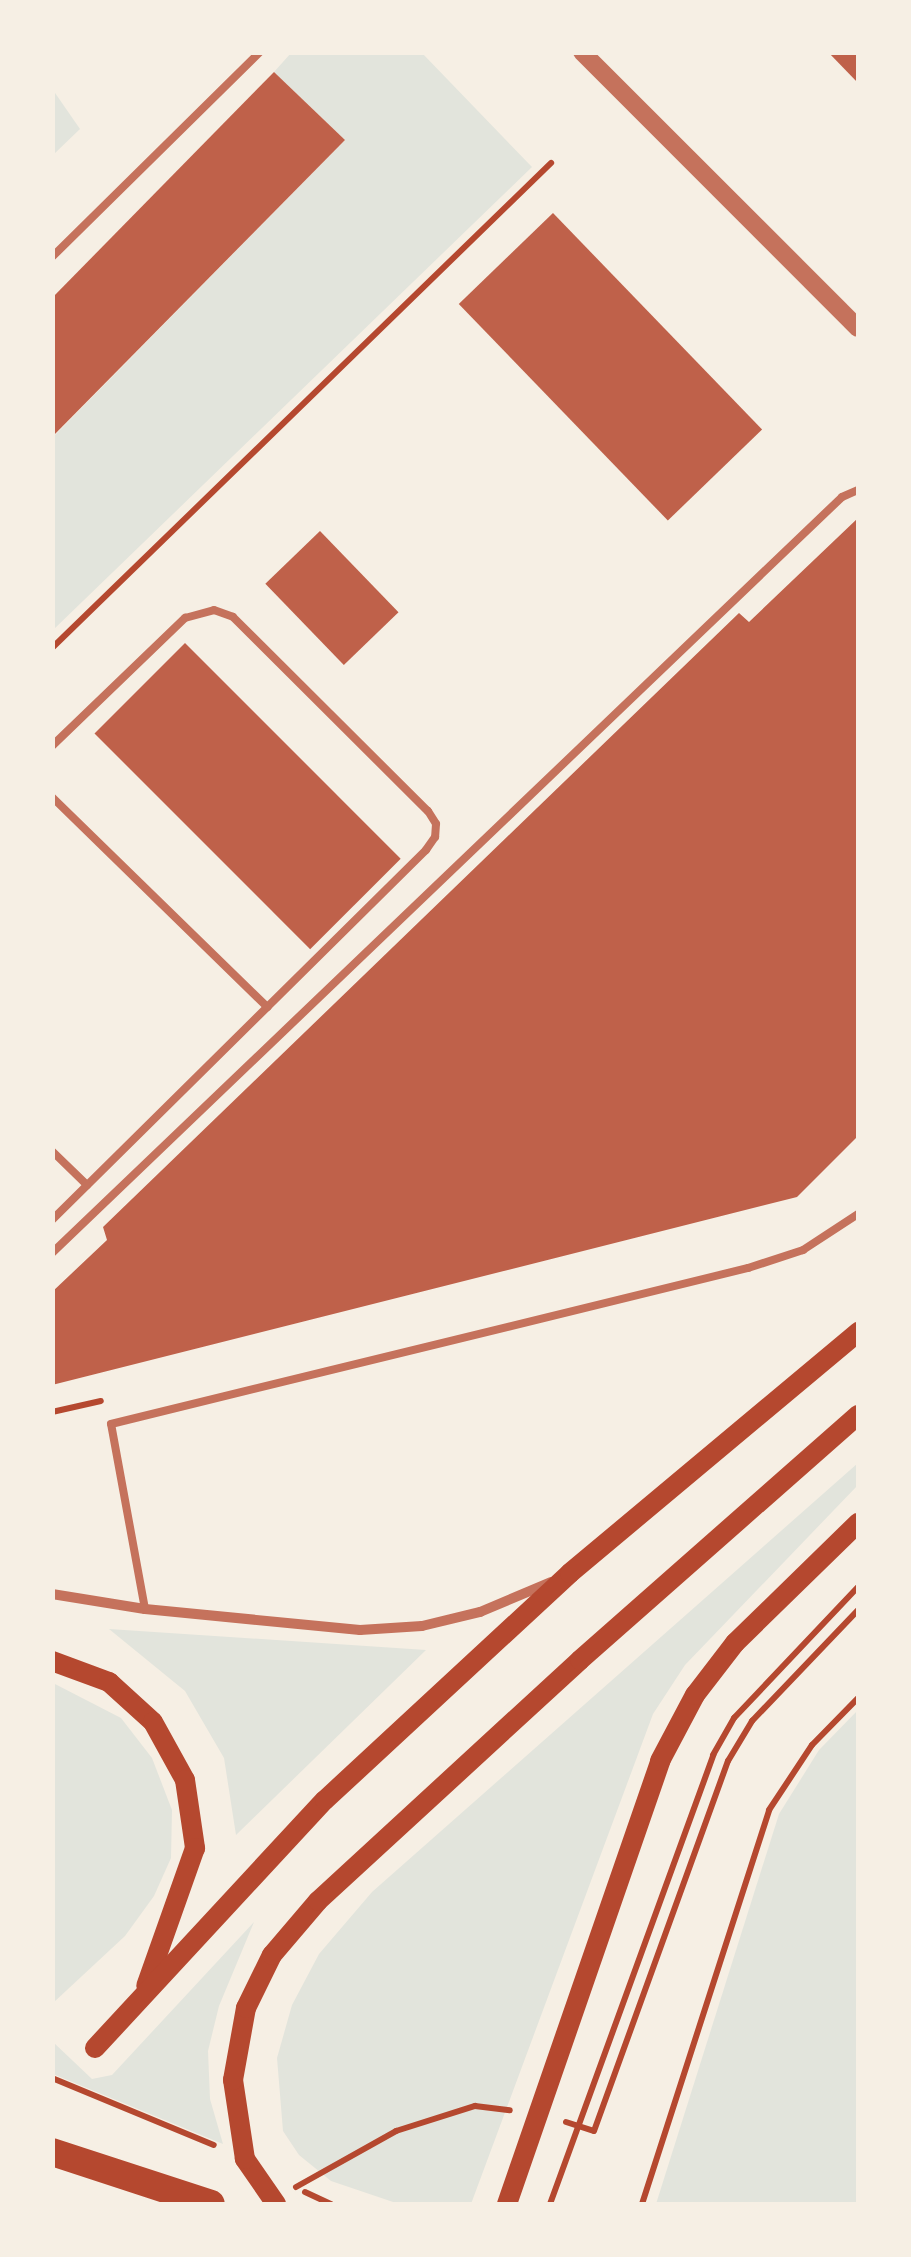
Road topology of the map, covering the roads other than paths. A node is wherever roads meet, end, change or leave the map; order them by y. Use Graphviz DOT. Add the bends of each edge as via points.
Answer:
graph roads {
  1 [pos="260,52"];
  2 [pos="582,52"];
  3 [pos="52,257"];
  4 [pos="858,328"];
  5 [pos="858,490"];
  6 [pos="52,746"];
  7 [pos="52,798"];
  8 [pos="267,1008"];
  9 [pos="52,1151"];
  10 [pos="87,1185"];
  11 [pos="858,1214"];
  12 [pos="52,1220"];
  13 [pos="52,1253"];
  14 [pos="858,1332"];
  15 [pos="858,1416"];
  16 [pos="858,1523"];
  17 [pos="570,1574"];
  18 [pos="52,1594"];
  19 [pos="145,1609"];
  20 [pos="52,1662"];
  21 [pos="144,1993"];
  22 [pos="96,2048"];
  23 [pos="52,2152"];
  24 [pos="211,2204"];
  25 [pos="276,2204"];
  26 [pos="508,2204"];
  1 -- 3 [label="lane"];
  2 -- 4 [label="street"];
  5 -- 13 [label="lane" via="842,498"];
  6 -- 8 [label="lane" via="185,618 214,610 233,616 428,811 436,824 426,850"];
  7 -- 8 [label="lane"];
  8 -- 10 [label="lane"];
  9 -- 10 [label="lane"];
  10 -- 12 [label="lane"];
  11 -- 19 [label="lane" via="803,1250 748,1268 111,1424"];
  14 -- 17 [label="main road"];
  15 -- 25 [label="main road" via="565,1673 318,1901 272,1955 246,2008 233,2080 245,2158"];
  16 -- 26 [label="main road" via="735,1643 695,1695 660,1761"];
  17 -- 19 [label="street" via="480,1612 422,1626 360,1630"];
  17 -- 21 [label="main road" via="325,1800"];
  18 -- 19 [label="street"];
  20 -- 21 [label="main road" via="109,1682 153,1722 185,1780 195,1848"];
  21 -- 22 [label="main road"];
  23 -- 24 [label="highway"];
}
